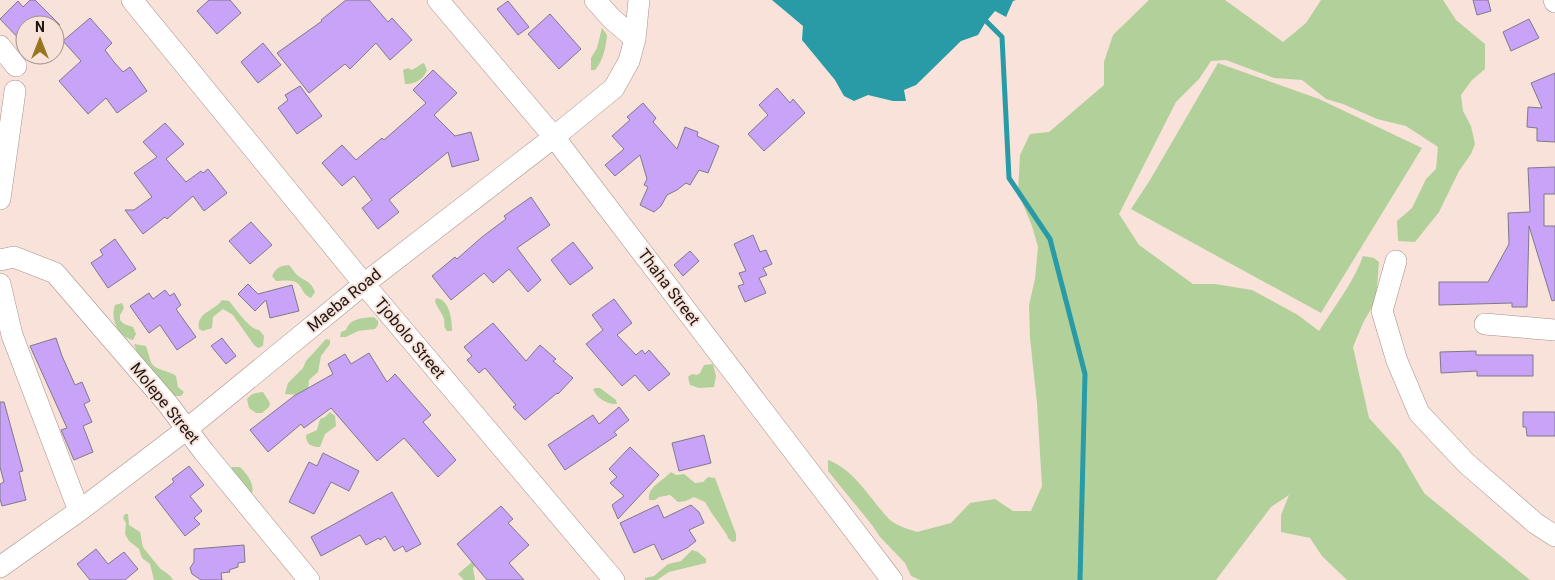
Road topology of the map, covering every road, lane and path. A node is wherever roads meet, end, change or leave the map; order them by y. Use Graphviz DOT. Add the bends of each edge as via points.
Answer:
graph roads {
  1 [pos="132,0"];
  2 [pos="438,0"];
  3 [pos="595,0"];
  4 [pos="639,0"];
  5 [pos="634,39"];
  6 [pos="0,46"];
  7 [pos="16,66"];
  8 [pos="15,91"];
  9 [pos="554,137"];
  10 [pos="0,199"];
  11 [pos="0,260"];
  12 [pos="1396,261"];
  13 [pos="0,284"];
  14 [pos="364,284"];
  15 [pos="1484,324"];
  16 [pos="1555,330"];
  17 [pos="187,429"];
  18 [pos="79,511"];
  19 [pos="1555,536"];
  20 [pos="0,568"];
  21 [pos="308,580"];
  22 [pos="614,580"];
  23 [pos="892,580"];
  1 -- 14 [label="street, Tjobolo Street"];
  2 -- 9 [label="street, Thaha Street"];
  3 -- 5 [label="street"];
  4 -- 5 [label="street, Maeba Road"];
  5 -- 9 [label="street, Maeba Road" via="628,61 614,88"];
  6 -- 7 [label="street"];
  8 -- 10 [label="street"];
  9 -- 14 [label="street, Maeba Road"];
  9 -- 23 [label="street, Thaha Street"];
  11 -- 17 [label="street, Molepe Street" via="14,257 55,273"];
  12 -- 19 [label="street" via="1382,312 1397,361 1419,412 1466,463 1535,523"];
  13 -- 18 [label="street" via="12,335"];
  14 -- 17 [label="street, Maeba Road"];
  14 -- 22 [label="street, Tjobolo Street"];
  15 -- 16 [label="street"];
  17 -- 18 [label="street, Maeba Road"];
  17 -- 21 [label="street, Molepe Street"];
  18 -- 20 [label="street, Maeba Road"];
}
